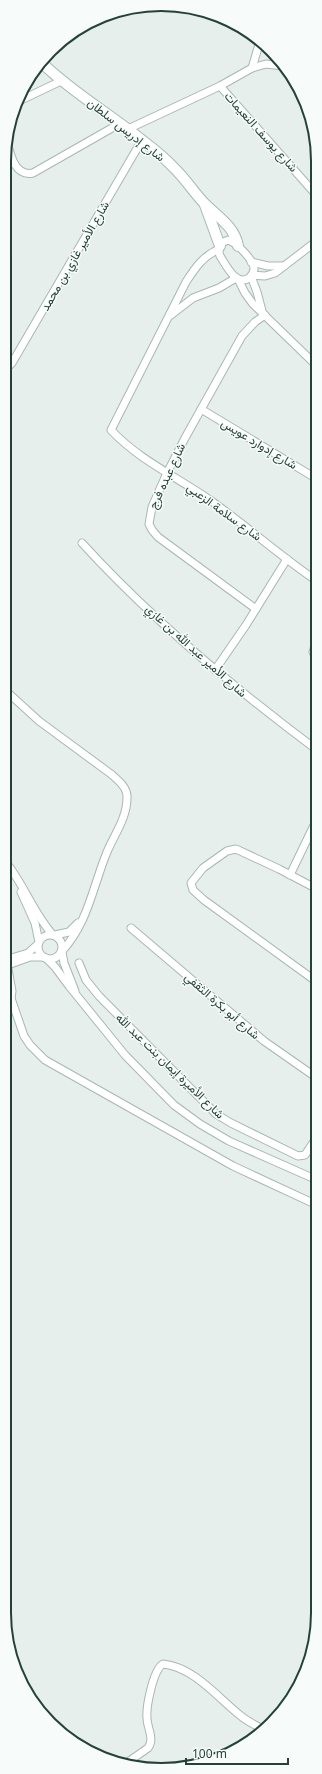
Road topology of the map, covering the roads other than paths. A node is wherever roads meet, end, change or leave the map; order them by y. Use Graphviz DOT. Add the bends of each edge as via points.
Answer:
graph roads {
  1 [pos="258,47"];
  2 [pos="276,65"];
  3 [pos="45,66"];
  4 [pos="252,68"];
  5 [pos="62,81"];
  6 [pos="220,86"];
  7 [pos="24,98"];
  8 [pos="123,126"];
  9 [pos="142,140"];
  10 [pos="11,152"];
  11 [pos="311,189"];
  12 [pos="204,203"];
  13 [pos="238,246"];
  14 [pos="311,246"];
  15 [pos="219,247"];
  16 [pos="251,262"];
  17 [pos="286,266"];
  18 [pos="252,275"];
  19 [pos="237,279"];
  20 [pos="263,313"];
  21 [pos="169,317"];
  22 [pos="311,359"];
  23 [pos="11,364"];
  24 [pos="201,409"];
  25 [pos="167,473"];
  26 [pos="311,475"];
  27 [pos="82,543"];
  28 [pos="287,559"];
  29 [pos="311,577"];
  30 [pos="256,609"];
  31 [pos="215,670"];
  32 [pos="11,695"];
  33 [pos="311,745"];
  34 [pos="311,831"];
  35 [pos="11,869"];
  36 [pos="290,875"];
  37 [pos="11,876"];
  38 [pos="311,886"];
  39 [pos="89,906"];
  40 [pos="131,928"];
  41 [pos="54,935"];
  42 [pos="39,943"];
  43 [pos="62,952"];
  44 [pos="44,958"];
  45 [pos="11,959"];
  46 [pos="11,960"];
  47 [pos="79,962"];
  48 [pos="311,978"];
  49 [pos="11,987"];
  50 [pos="75,993"];
  51 [pos="11,998"];
  52 [pos="311,1074"];
  53 [pos="311,1146"];
  54 [pos="311,1177"];
  55 [pos="311,1202"];
  56 [pos="259,1727"];
  57 [pos="131,1760"];
  1 -- 4 [label="street"];
  2 -- 4 [label="street" via="266,64"];
  3 -- 5 [label="street, شارع إدريس سلطان"];
  4 -- 6 [label="street"];
  5 -- 7 [label="street"];
  5 -- 8 [label="street, شارع إدريس سلطان"];
  6 -- 8 [label="street"];
  6 -- 11 [label="street, شارع يوسف النعيمات"];
  8 -- 9 [label="street, شارع إدريس سلطان"];
  8 -- 10 [label="street" via="33,173 28,174 19,170"];
  9 -- 12 [label="street, شارع إدريس سلطان" via="178,171"];
  9 -- 23 [label="street, شارع الأمير غازي بن محمد"];
  12 -- 13 [label="street, شارع إدريس سلطان" via="222,218 235,236"];
  12 -- 15 [label="street, شارع إدريس سلطان"];
  13 -- 15 [label="street" via="228,240"];
  13 -- 16 [label="street"];
  14 -- 17 [label="street"];
  15 -- 19 [label="street" via="222,260"];
  15 -- 21 [label="street" via="208,254 194,270"];
  16 -- 17 [label="street" via="268,266"];
  16 -- 18 [label="street" via="254,268"];
  17 -- 18 [label="street" via="270,276"];
  18 -- 19 [label="street" via="245,280"];
  18 -- 20 [label="street"];
  19 -- 20 [label="street" via="245,293"];
  19 -- 21 [label="street" via="193,298"];
  20 -- 22 [label="street"];
  20 -- 24 [label="street, شارع عبده فرج" via="242,336"];
  21 -- 25 [label="street, شارع سلامة الزعبي" via="111,430"];
  24 -- 25 [label="street, شارع عبده فرج"];
  24 -- 26 [label="street, شارع إدوارد عويس"];
  25 -- 28 [label="street, شارع سلامة الزعبي" via="209,500"];
  25 -- 30 [label="street, شارع عبده فرج" via="149,518 152,530"];
  27 -- 31 [label="street, شارع الأمير عبد الله بن غازي" via="126,588"];
  28 -- 29 [label="street, شارع سلامة الزعبي"];
  28 -- 30 [label="street"];
  30 -- 31 [label="street"];
  31 -- 33 [label="street, شارع الأمير عبد الله بن غازي"];
  32 -- 39 [label="street" via="39,721 111,774 126,792 126,809 106,854"];
  34 -- 36 [label="street"];
  35 -- 41 [label="street" via="41,920"];
  36 -- 38 [label="street"];
  36 -- 48 [label="street" via="241,851 231,849 203,868 191,883 193,890 204,900"];
  37 -- 42 [label="street" via="33,917"];
  39 -- 41 [label="street" via="73,929 64,934"];
  39 -- 43 [label="street" via="76,933"];
  40 -- 52 [label="street, شارع أبو بكرة الثقفي" via="264,1041"];
  41 -- 42 [label="street" via="45,936"];
  41 -- 43 [label="street" via="60,940"];
  42 -- 44 [label="street" via="39,951"];
  42 -- 45 [label="street" via="28,953"];
  43 -- 44 [label="street" via="56,958"];
  43 -- 50 [label="street, شارع الأميرة إيمان بنت عبد الله"];
  44 -- 46 [label="street" via="33,956"];
  44 -- 50 [label="street, شارع الأميرة إيمان بنت عبد الله" via="53,964"];
  47 -- 53 [label="street, شارع الأميرة إيمان بنت عبد الله" via="86,980 99,996 221,1118 298,1156 305,1155"];
  49 -- 51 [label="street"];
  50 -- 54 [label="street, شارع الأميرة إيمان بنت عبد الله" via="125,1055 187,1115 229,1141"];
  51 -- 55 [label="street" via="24,1036 45,1060 234,1166"];
  56 -- 57 [label="street" via="242,1717 199,1680 163,1664 158,1670 147,1705 150,1745"];
}
